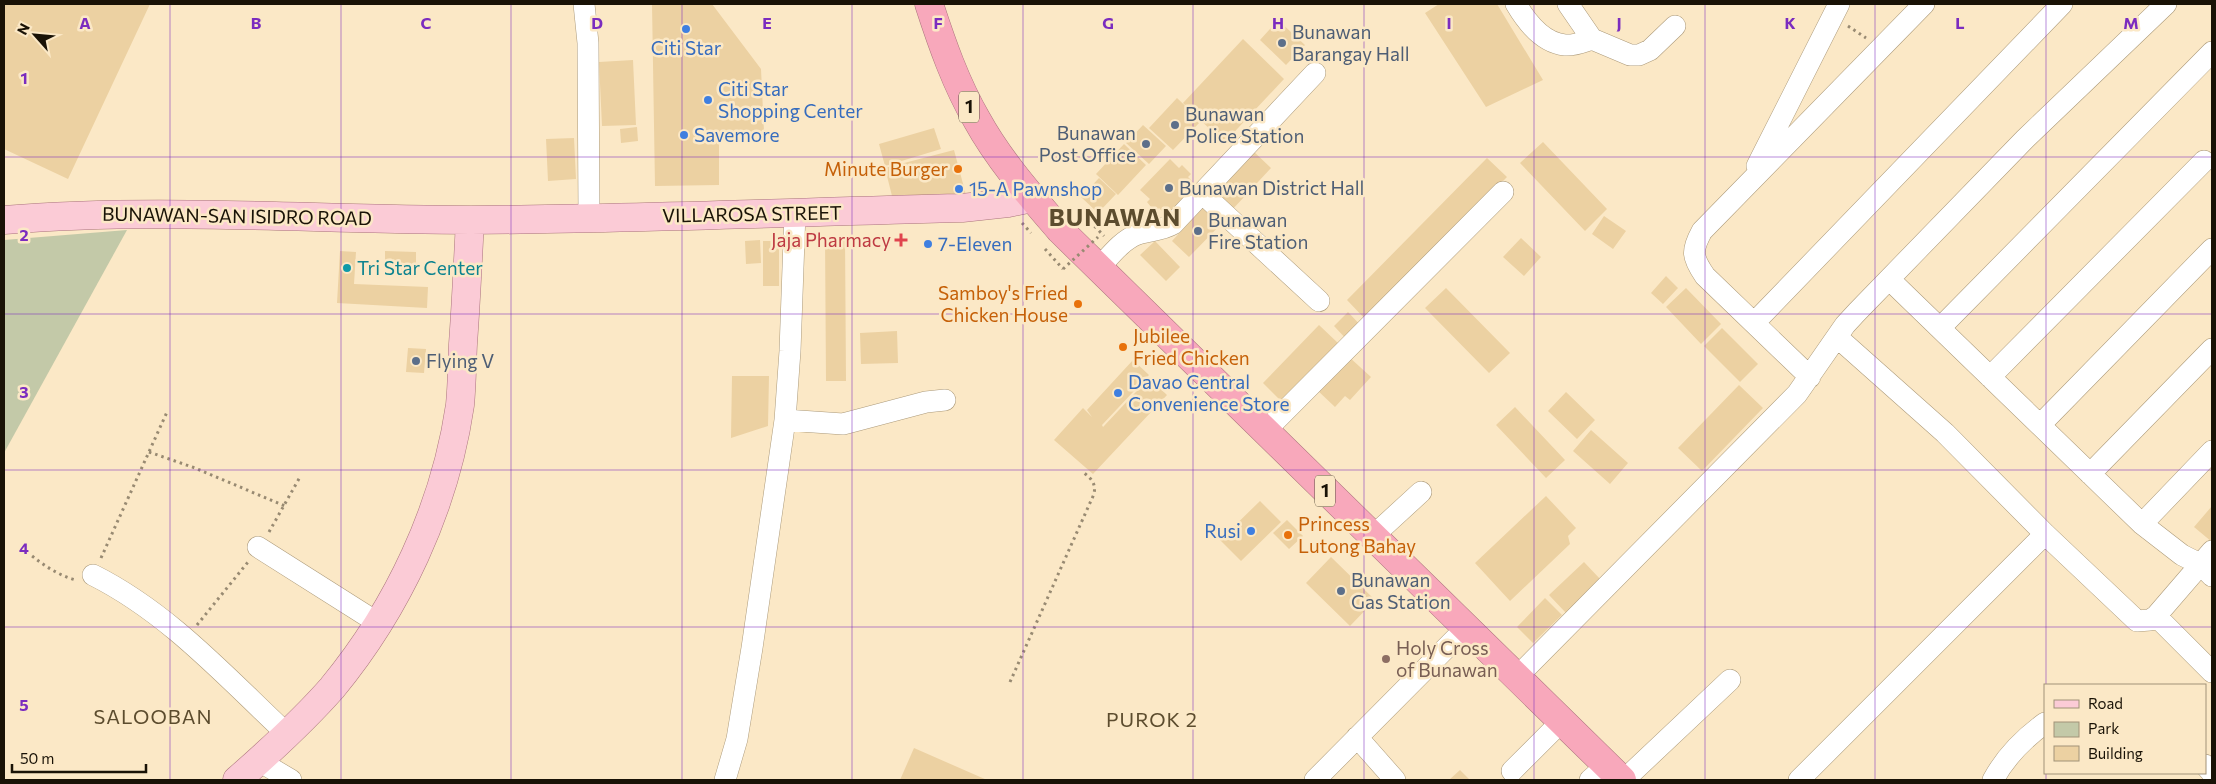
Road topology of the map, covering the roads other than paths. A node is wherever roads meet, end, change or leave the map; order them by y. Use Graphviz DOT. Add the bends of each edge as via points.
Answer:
graph roads {
  1 [pos="584,4"];
  2 [pos="929,4"];
  3 [pos="1516,4"];
  4 [pos="1568,4"];
  5 [pos="1924,4"];
  6 [pos="2062,4"];
  7 [pos="2166,4"];
  8 [pos="1836,10"];
  9 [pos="1675,26"];
  10 [pos="1592,39"];
  11 [pos="2212,52"];
  12 [pos="1315,73"];
  13 [pos="2204,161"];
  14 [pos="1748,184"];
  15 [pos="1503,192"];
  16 [pos="1202,194"];
  17 [pos="1032,198"];
  18 [pos="795,212"];
  19 [pos="589,217"];
  20 [pos="4,220"];
  21 [pos="470,220"];
  22 [pos="2212,249"];
  23 [pos="1108,259"];
  24 [pos="1890,280"];
  25 [pos="1319,300"];
  26 [pos="1754,322"];
  27 [pos="1940,328"];
  28 [pos="1837,337"];
  29 [pos="2212,349"];
  30 [pos="1810,377"];
  31 [pos="1990,377"];
  32 [pos="945,400"];
  33 [pos="785,420"];
  34 [pos="2040,425"];
  35 [pos="1265,431"];
  36 [pos="2212,452"];
  37 [pos="2090,474"];
  38 [pos="1421,492"];
  39 [pos="2142,524"];
  40 [pos="2045,534"];
  41 [pos="1372,537"];
  42 [pos="258,548"];
  43 [pos="2208,564"];
  44 [pos="93,575"];
  45 [pos="2156,616"];
  46 [pos="378,624"];
  47 [pos="1465,629"];
  48 [pos="2212,672"];
  49 [pos="1516,678"];
  50 [pos="1730,680"];
  51 [pos="1561,722"];
  52 [pos="2044,724"];
  53 [pos="287,734"];
  54 [pos="1357,738"];
  55 [pos="259,761"];
  56 [pos="1512,770"];
  57 [pos="1610,777"];
  58 [pos="237,780"];
  59 [pos="291,780"];
  60 [pos="725,780"];
  61 [pos="1314,780"];
  62 [pos="1395,780"];
  63 [pos="1799,780"];
  64 [pos="1993,780"];
  1 -- 19 [label="street" via="588,43"];
  2 -- 17 [label="highway, 1" via="964,97 992,145"];
  3 -- 10 [label="street" via="1534,28 1556,42 1565,45"];
  4 -- 10 [label="street"];
  5 -- 14 [label="street"];
  6 -- 26 [label="street"];
  7 -- 24 [label="street" via="2025,139"];
  8 -- 14 [label="street"];
  9 -- 10 [label="street" via="1650,50 1639,55 1630,55"];
  11 -- 27 [label="street"];
  12 -- 16 [label="street"];
  13 -- 31 [label="street"];
  14 -- 26 [label="street" via="1702,231 1693,254 1705,276"];
  15 -- 35 [label="street"];
  16 -- 23 [label="street" via="1173,224 1130,238"];
  16 -- 25 [label="street"];
  17 -- 18 [label="main road, VILLAROSA STREET" via="962,208"];
  17 -- 23 [label="highway, 1" via="1060,230"];
  18 -- 19 [label="main road, VILLAROSA STREET"];
  18 -- 33 [label="street"];
  19 -- 21 [label="main road, VILLAROSA STREET"];
  20 -- 21 [label="main road, BUNAWAN-SAN ISIDRO ROAD" via="115,214"];
  21 -- 46 [label="main road" via="460,404 453,444 438,497 418,548"];
  22 -- 34 [label="street"];
  23 -- 35 [label="highway, 1"];
  24 -- 27 [label="street"];
  24 -- 28 [label="street" via="1851,318"];
  26 -- 30 [label="street"];
  27 -- 31 [label="street"];
  28 -- 30 [label="street"];
  28 -- 40 [label="street" via="1945,433"];
  29 -- 37 [label="street"];
  30 -- 49 [label="street" via="1797,394"];
  31 -- 34 [label="street"];
  32 -- 33 [label="street" via="843,424"];
  33 -- 60 [label="street" via="748,675 737,738"];
  34 -- 37 [label="street"];
  35 -- 41 [label="highway, 1"];
  36 -- 39 [label="street"];
  37 -- 39 [label="street"];
  38 -- 41 [label="street"];
  39 -- 43 [label="street" via="2182,555"];
  40 -- 45 [label="street" via="2130,617 2143,622"];
  40 -- 63 [label="street"];
  41 -- 47 [label="highway, 1"];
  42 -- 46 [label="street"];
  43 -- 45 [label="street"];
  44 -- 53 [label="street" via="140,601 185,638"];
  45 -- 48 [label="street"];
  46 -- 53 [label="main road" via="332,688"];
  47 -- 49 [label="highway, 1"];
  47 -- 54 [label="street"];
  49 -- 51 [label="highway, 1"];
  50 -- 57 [label="street"];
  51 -- 56 [label="street"];
  51 -- 57 [label="highway, 1"];
  52 -- 64 [label="street" via="2012,751"];
  53 -- 55 [label="main road"];
  54 -- 61 [label="street"];
  54 -- 62 [label="street"];
  55 -- 58 [label="main road"];
  55 -- 59 [label="street"];
}
